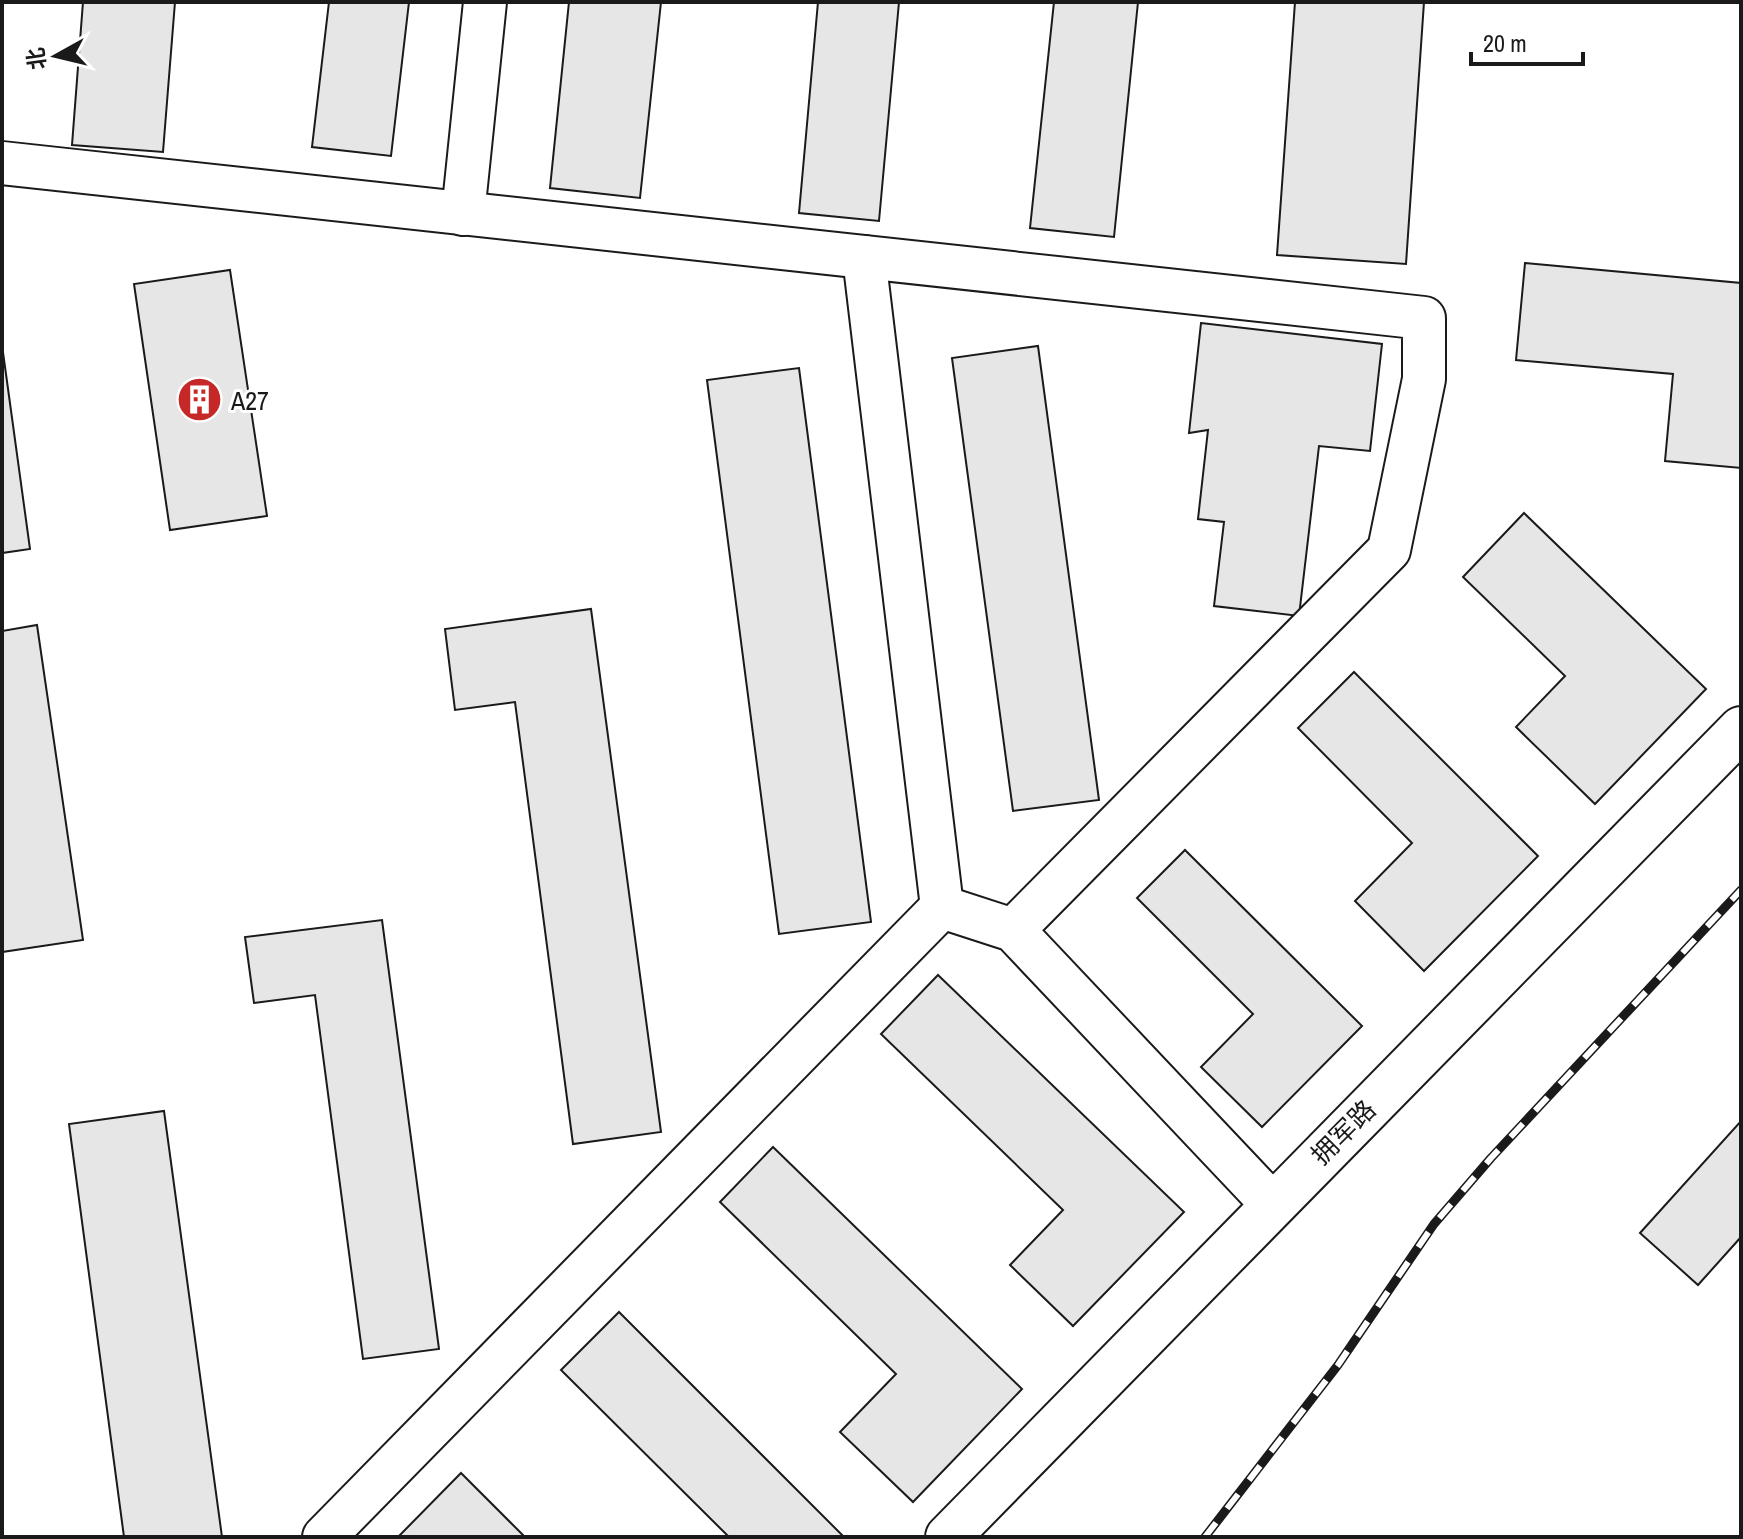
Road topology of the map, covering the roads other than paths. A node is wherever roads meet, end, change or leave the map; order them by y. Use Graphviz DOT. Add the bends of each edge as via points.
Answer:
graph roads {
  1 [pos="485,2"];
  2 [pos="2,163"];
  3 [pos="463,214"];
  4 [pos="864,257"];
  5 [pos="1741,729"];
  6 [pos="942,907"];
  7 [pos="1013,930"];
  8 [pos="1272,1204"];
  9 [pos="324,1537"];
  10 [pos="948,1537"];
  1 -- 3 [label="street"];
  2 -- 3 [label="street"];
  3 -- 4 [label="street"];
  4 -- 6 [label="street"];
  4 -- 7 [label="street" via="1424,318 1424,379 1389,550"];
  5 -- 8 [label="main road, 拥军路"];
  6 -- 7 [label="street"];
  6 -- 9 [label="street"];
  7 -- 8 [label="street"];
  8 -- 10 [label="main road, 拥军路"];
}
